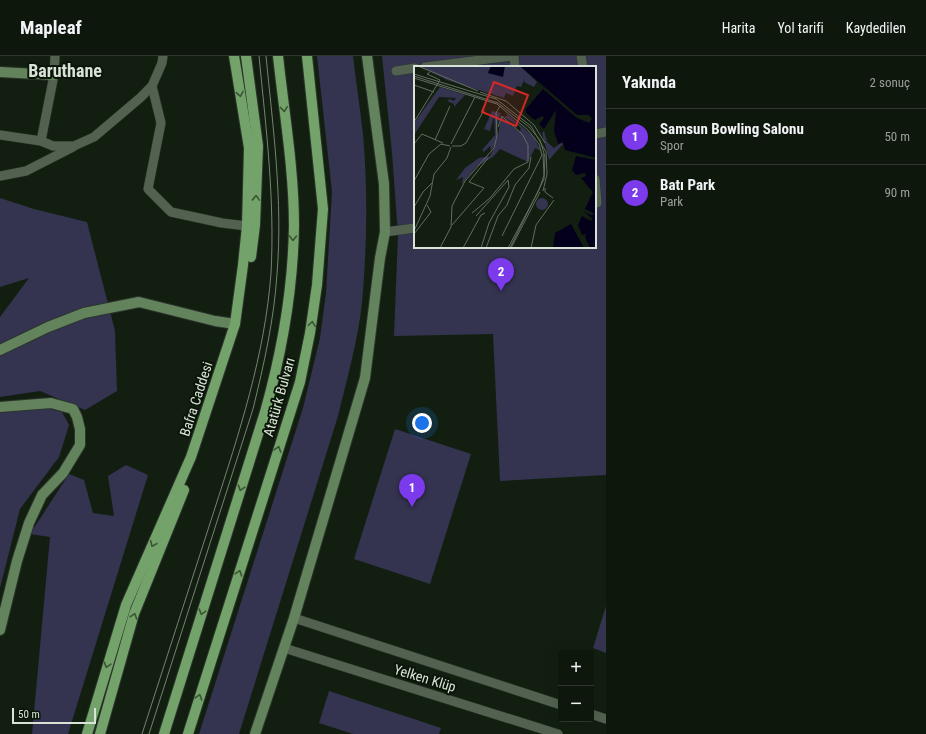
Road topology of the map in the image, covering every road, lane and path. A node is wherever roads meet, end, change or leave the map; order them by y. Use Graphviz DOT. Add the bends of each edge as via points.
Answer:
graph roads {
  1 [pos="55,56"];
  2 [pos="163,56"];
  3 [pos="234,56"];
  4 [pos="246,56"];
  5 [pos="278,56"];
  6 [pos="307,56"];
  7 [pos="367,56"];
  8 [pos="513,56"];
  9 [pos="581,56"];
  10 [pos="442,62"];
  11 [pos="428,66"];
  12 [pos="515,66"];
  13 [pos="583,66"];
  14 [pos="414,68"];
  15 [pos="396,71"];
  16 [pos="0,72"];
  17 [pos="54,75"];
  18 [pos="152,86"];
  19 [pos="606,132"];
  20 [pos="596,134"];
  21 [pos="0,135"];
  22 [pos="41,141"];
  23 [pos="74,146"];
  24 [pos="0,176"];
  25 [pos="596,185"];
  26 [pos="599,202"];
  27 [pos="247,226"];
  28 [pos="414,228"];
  29 [pos="386,232"];
  30 [pos="235,324"];
  31 [pos="0,350"];
  32 [pos="0,407"];
  33 [pos="294,618"];
  34 [pos="0,630"];
  35 [pos="284,648"];
  36 [pos="558,704"];
  37 [pos="594,715"];
  38 [pos="606,719"];
  39 [pos="87,734"];
  40 [pos="100,734"];
  41 [pos="164,734"];
  42 [pos="188,734"];
  43 [pos="255,734"];
  44 [pos="558,734"];
  1 -- 17 [label="street"];
  2 -- 18 [label="street"];
  3 -- 27 [label="main road, Bafra Caddesi, one-way" via="250,148"];
  40 -- 4 [label="main road, Bafra Caddesi, one-way" via="134,614 194,466 241,327 255,225 258,146"];
  5 -- 41 [label="main road, Atatürk Bulvarı, one-way" via="294,224 288,301 279,360"];
  42 -- 6 [label="main road, Atatürk Bulvarı, one-way" via="300,382 310,333 323,209"];
  7 -- 29 [label="main road" via="384,184"];
  8 -- 10 [label="street"];
  8 -- 12 [label="street"];
  9 -- 13 [label="street"];
  10 -- 11 [label="street"];
  14 -- 15 [label="street"];
  16 -- 17 [label="main road"];
  17 -- 22 [label="street"];
  18 -- 23 [label="street" via="94,137"];
  18 -- 27 [label="street" via="161,123 148,189 171,212"];
  19 -- 20 [label="street"];
  21 -- 22 [label="street"];
  22 -- 23 [label="street" via="53,146"];
  23 -- 24 [label="street" via="26,171"];
  25 -- 26 [label="street"];
  27 -- 30 [label="main road, Bafra Caddesi"];
  28 -- 29 [label="street"];
  29 -- 33 [label="main road" via="380,258 365,378"];
  30 -- 31 [label="main road" via="215,322 139,302 84,313"];
  30 -- 39 [label="main road, Bafra Caddesi, one-way" via="191,458 126,605"];
  32 -- 34 [label="main road" via="52,403 73,409 80,429 80,445 63,473 42,495 29,523"];
  33 -- 35 [label="main road"];
  33 -- 36 [label="street"];
  35 -- 43 [label="main road"];
  35 -- 44 [label="street, Yelken Klüp"];
  37 -- 38 [label="street"];
}
